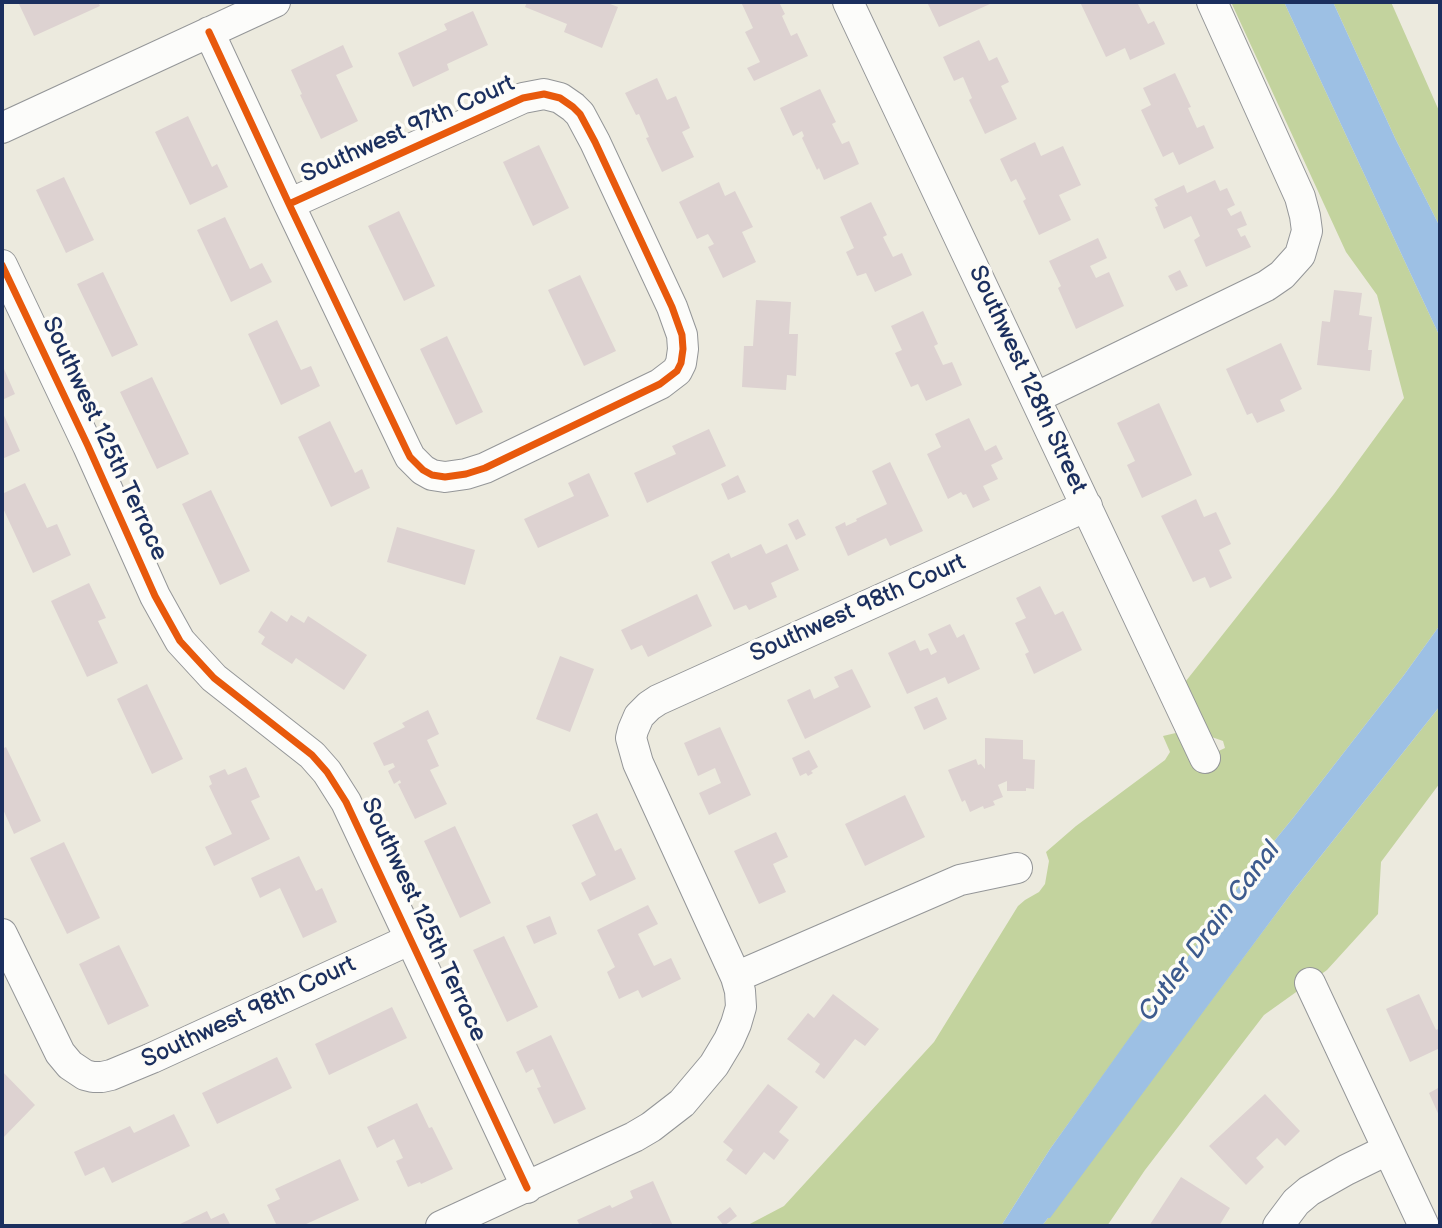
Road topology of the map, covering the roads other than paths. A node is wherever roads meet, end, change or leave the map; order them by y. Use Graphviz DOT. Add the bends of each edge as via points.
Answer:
graph roads {
  1 [pos="275,2"];
  2 [pos="848,2"];
  3 [pos="1212,2"];
  4 [pos="209,32"];
  5 [pos="2,128"];
  6 [pos="289,204"];
  7 [pos="2,265"];
  8 [pos="14,322"];
  9 [pos="1035,398"];
  10 [pos="1087,506"];
  11 [pos="1205,758"];
  12 [pos="1017,868"];
  13 [pos="2,934"];
  14 [pos="411,939"];
  15 [pos="736,977"];
  16 [pos="1310,983"];
  17 [pos="1387,1150"];
  18 [pos="527,1188"];
  19 [pos="441,1226"];
  20 [pos="1278,1226"];
  21 [pos="1424,1226"];
  1 -- 4 [label="street"];
  2 -- 9 [label="street, Southwest 128th Street"];
  3 -- 9 [label="street" via="1300,197 1307,231 1300,255 1266,286"];
  4 -- 5 [label="street"];
  4 -- 6 [label="street"];
  6 -- 6 [label="street, Southwest 97th Court" via="410,457 432,475 452,477 485,468 660,384 681,363 678,321 595,142 580,114 560,98 544,94 512,102"];
  7 -- 8 [label="street, Southwest 125th Terrace"];
  8 -- 14 [label="street, Southwest 125th Terrace" via="88,446 175,633 214,678 304,747 327,772 352,812"];
  9 -- 10 [label="street, Southwest 128th Street"];
  10 -- 11 [label="street, Southwest 128th Street"];
  10 -- 15 [label="street, Southwest 98th Court" via="658,700 635,722 632,738 638,763"];
  12 -- 15 [label="street" via="960,880"];
  13 -- 14 [label="street, Southwest 98th Court" via="56,1046 70,1065 85,1075 102,1077 142,1063"];
  14 -- 18 [label="street, Southwest 125th Terrace"];
  15 -- 18 [label="street" via="741,1007 736,1024 714,1065 682,1103 634,1137"];
  16 -- 17 [label="street"];
  17 -- 20 [label="street" via="1308,1191"];
  17 -- 21 [label="street"];
  18 -- 19 [label="street"];
}
